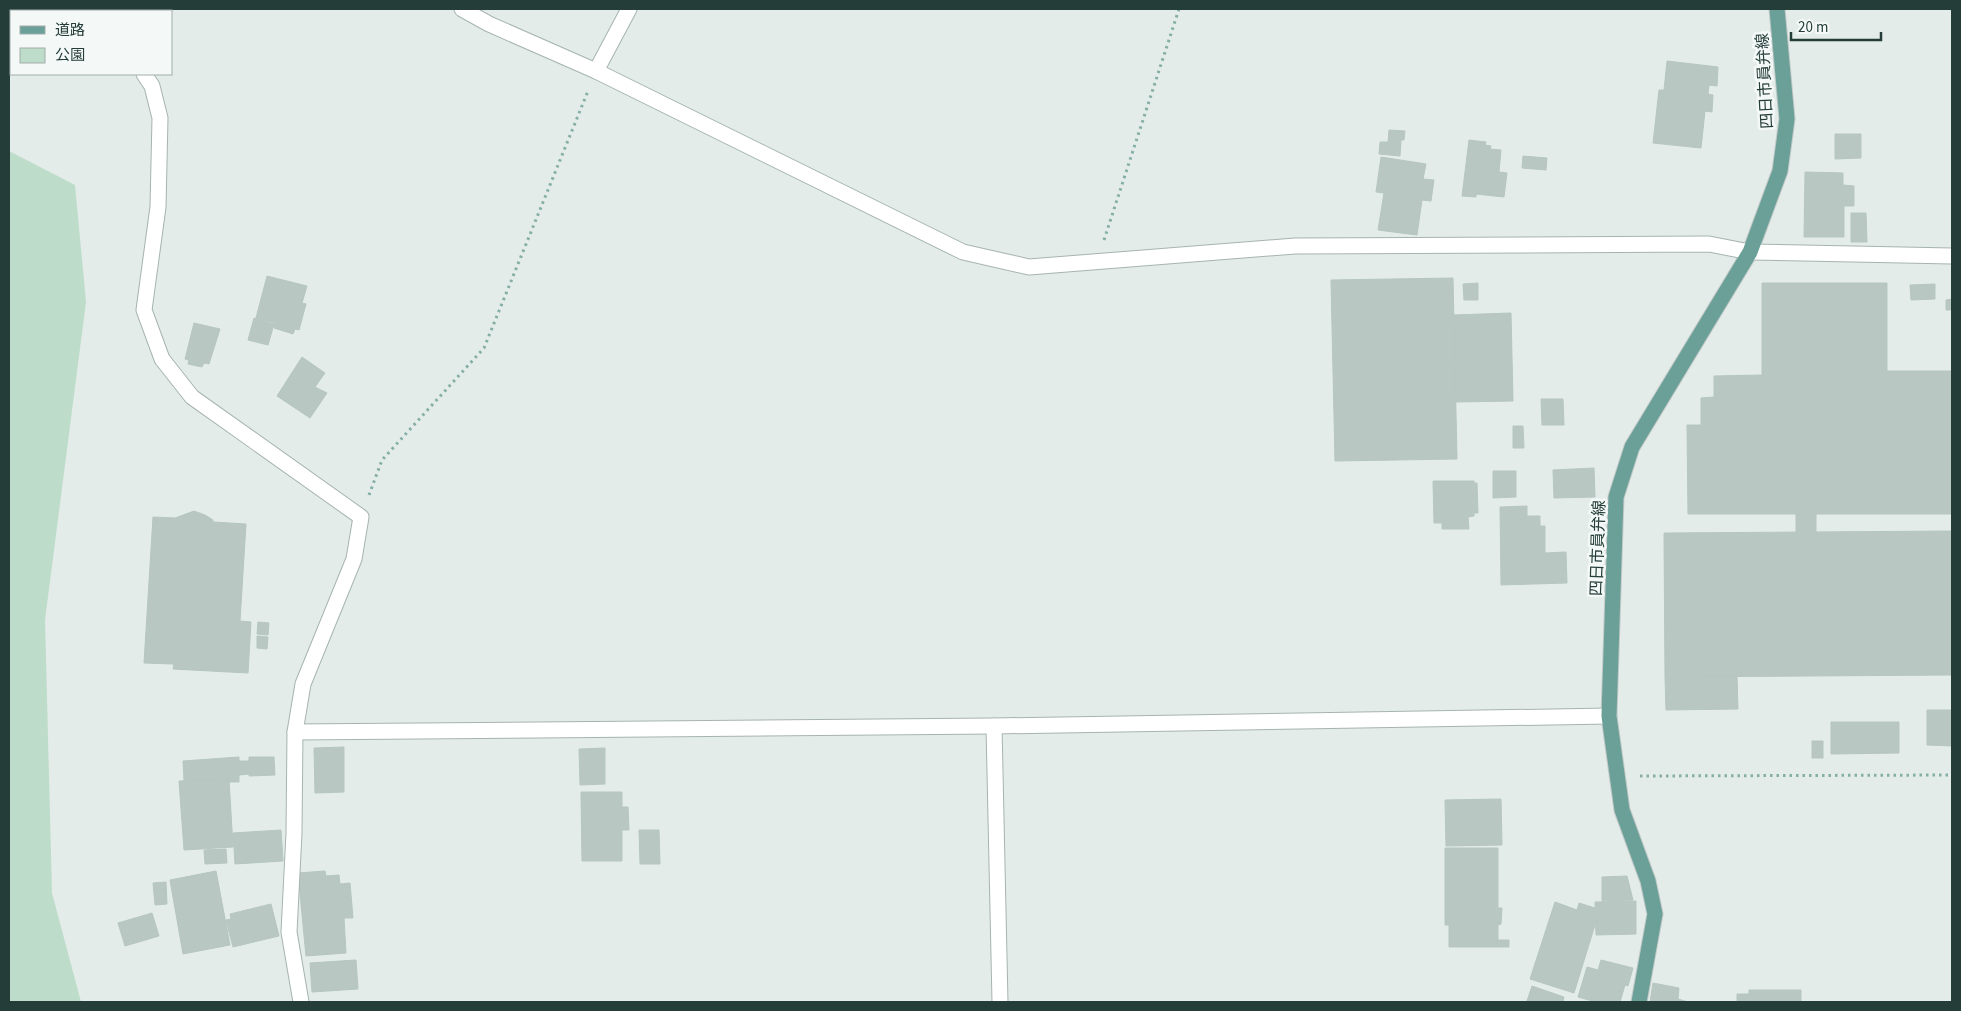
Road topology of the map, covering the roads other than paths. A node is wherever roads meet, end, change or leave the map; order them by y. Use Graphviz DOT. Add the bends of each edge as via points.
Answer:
graph roads {
  1 [pos="462,9"];
  2 [pos="630,9"];
  3 [pos="1778,9"];
  4 [pos="596,71"];
  5 [pos="145,75"];
  6 [pos="1750,252"];
  7 [pos="1952,256"];
  8 [pos="1609,716"];
  9 [pos="994,726"];
  10 [pos="295,732"];
  11 [pos="301,1002"];
  12 [pos="1000,1002"];
  13 [pos="1639,1002"];
  1 -- 4 [label="street"];
  2 -- 4 [label="street"];
  3 -- 6 [label="main road, 四日市員弁線" via="1787,119 1780,171"];
  4 -- 6 [label="street" via="963,252 1029,267 1295,246 1709,244"];
  5 -- 10 [label="street" via="152,86 160,118 158,208 144,310 162,359 192,397 361,517 354,559 303,684"];
  6 -- 7 [label="street"];
  6 -- 8 [label="main road, 四日市員弁線" via="1632,447 1616,497"];
  8 -- 9 [label="street"];
  8 -- 13 [label="main road, 四日市員弁線" via="1622,810 1648,881 1656,914"];
  9 -- 10 [label="street"];
  9 -- 12 [label="street"];
  10 -- 11 [label="street" via="289,932"];
}
